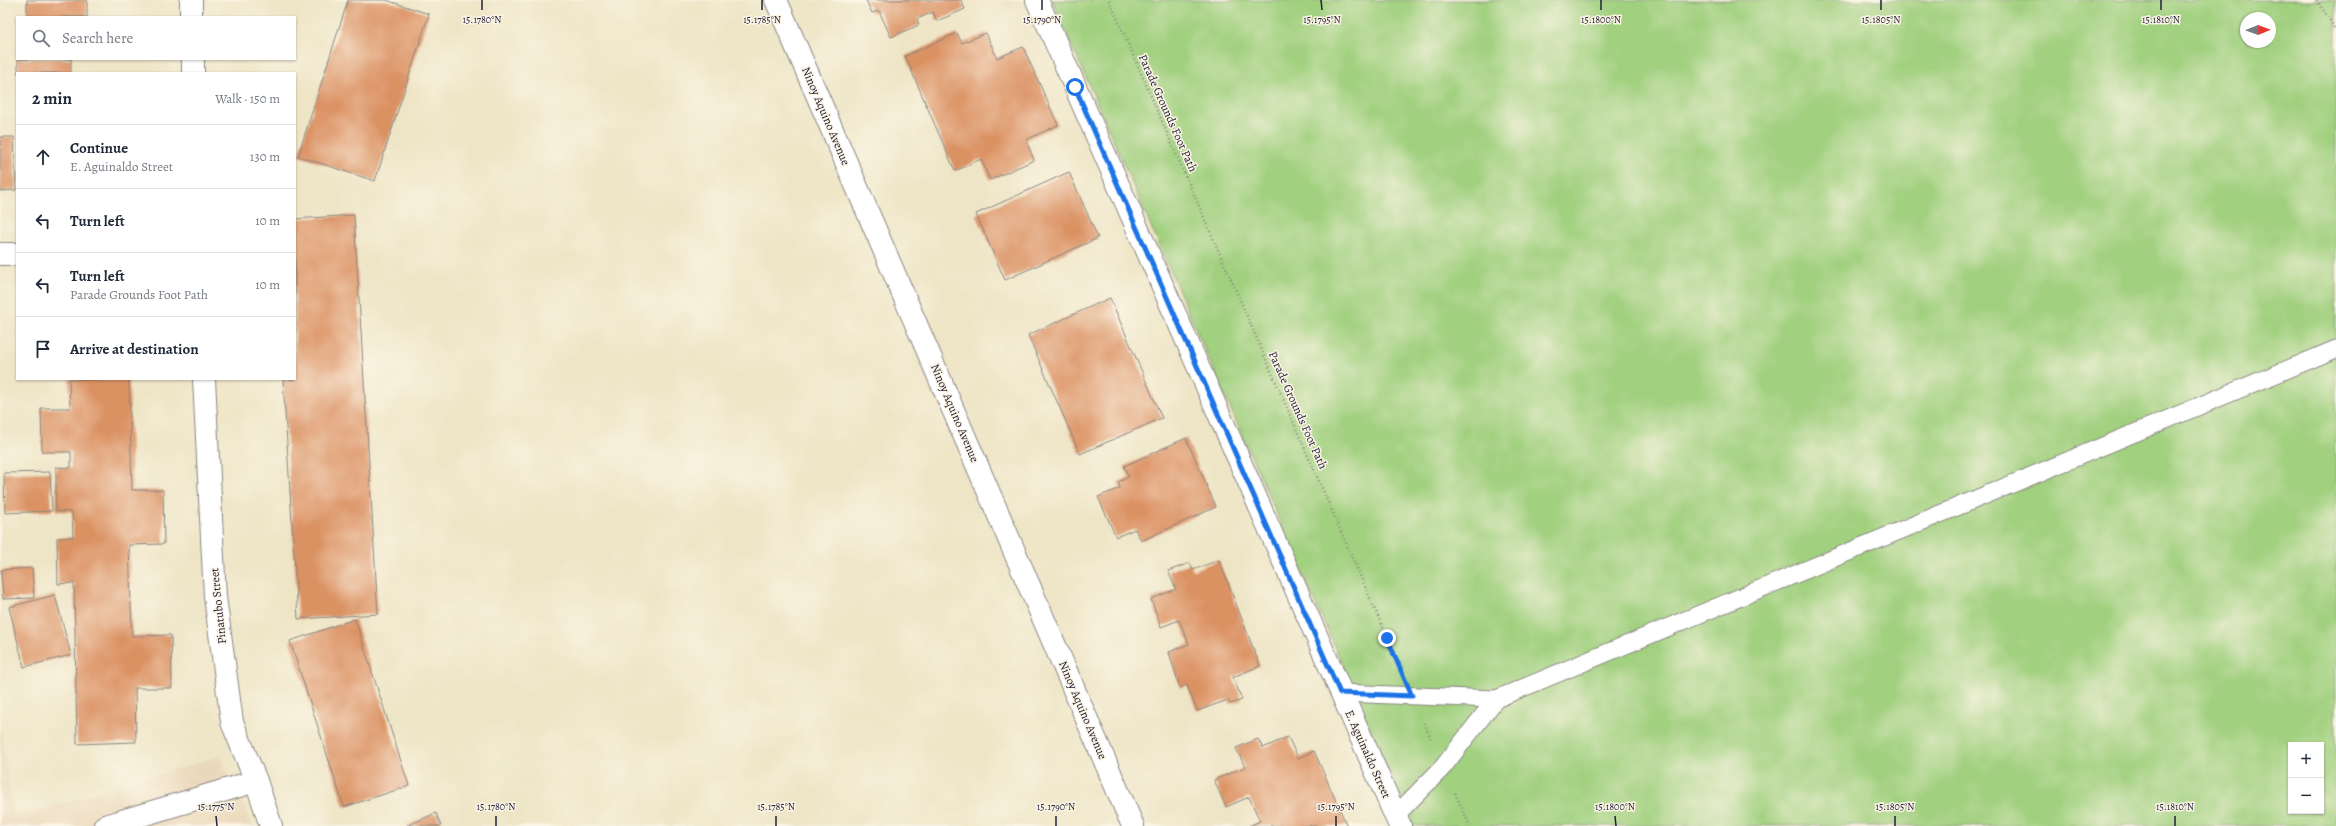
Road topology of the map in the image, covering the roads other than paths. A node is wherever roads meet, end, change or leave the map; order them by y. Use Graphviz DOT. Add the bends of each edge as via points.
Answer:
graph roads {
  1 [pos="191,0"];
  2 [pos="776,0"];
  3 [pos="1037,0"];
  4 [pos="191,16"];
  5 [pos="193,60"];
  6 [pos="193,72"];
  7 [pos="0,254"];
  8 [pos="16,254"];
  9 [pos="2336,349"];
  10 [pos="204,380"];
  11 [pos="1340,693"];
  12 [pos="1496,699"];
  13 [pos="256,781"];
  14 [pos="1398,821"];
  15 [pos="105,826"];
  16 [pos="271,826"];
  17 [pos="1134,826"];
  1 -- 4 [label="street"];
  2 -- 17 [label="street, Ninoy Aquino Avenue"];
  3 -- 11 [label="street, E. Aguinaldo Street"];
  5 -- 6 [label="street"];
  7 -- 8 [label="street"];
  9 -- 12 [label="lane"];
  10 -- 13 [label="street, Pinatubo Street" via="215,597 232,722"];
  11 -- 12 [label="lane"];
  11 -- 14 [label="street, E. Aguinaldo Street"];
  12 -- 14 [label="lane"];
  13 -- 15 [label="street"];
  13 -- 16 [label="street, Pinatubo Street"];
}
